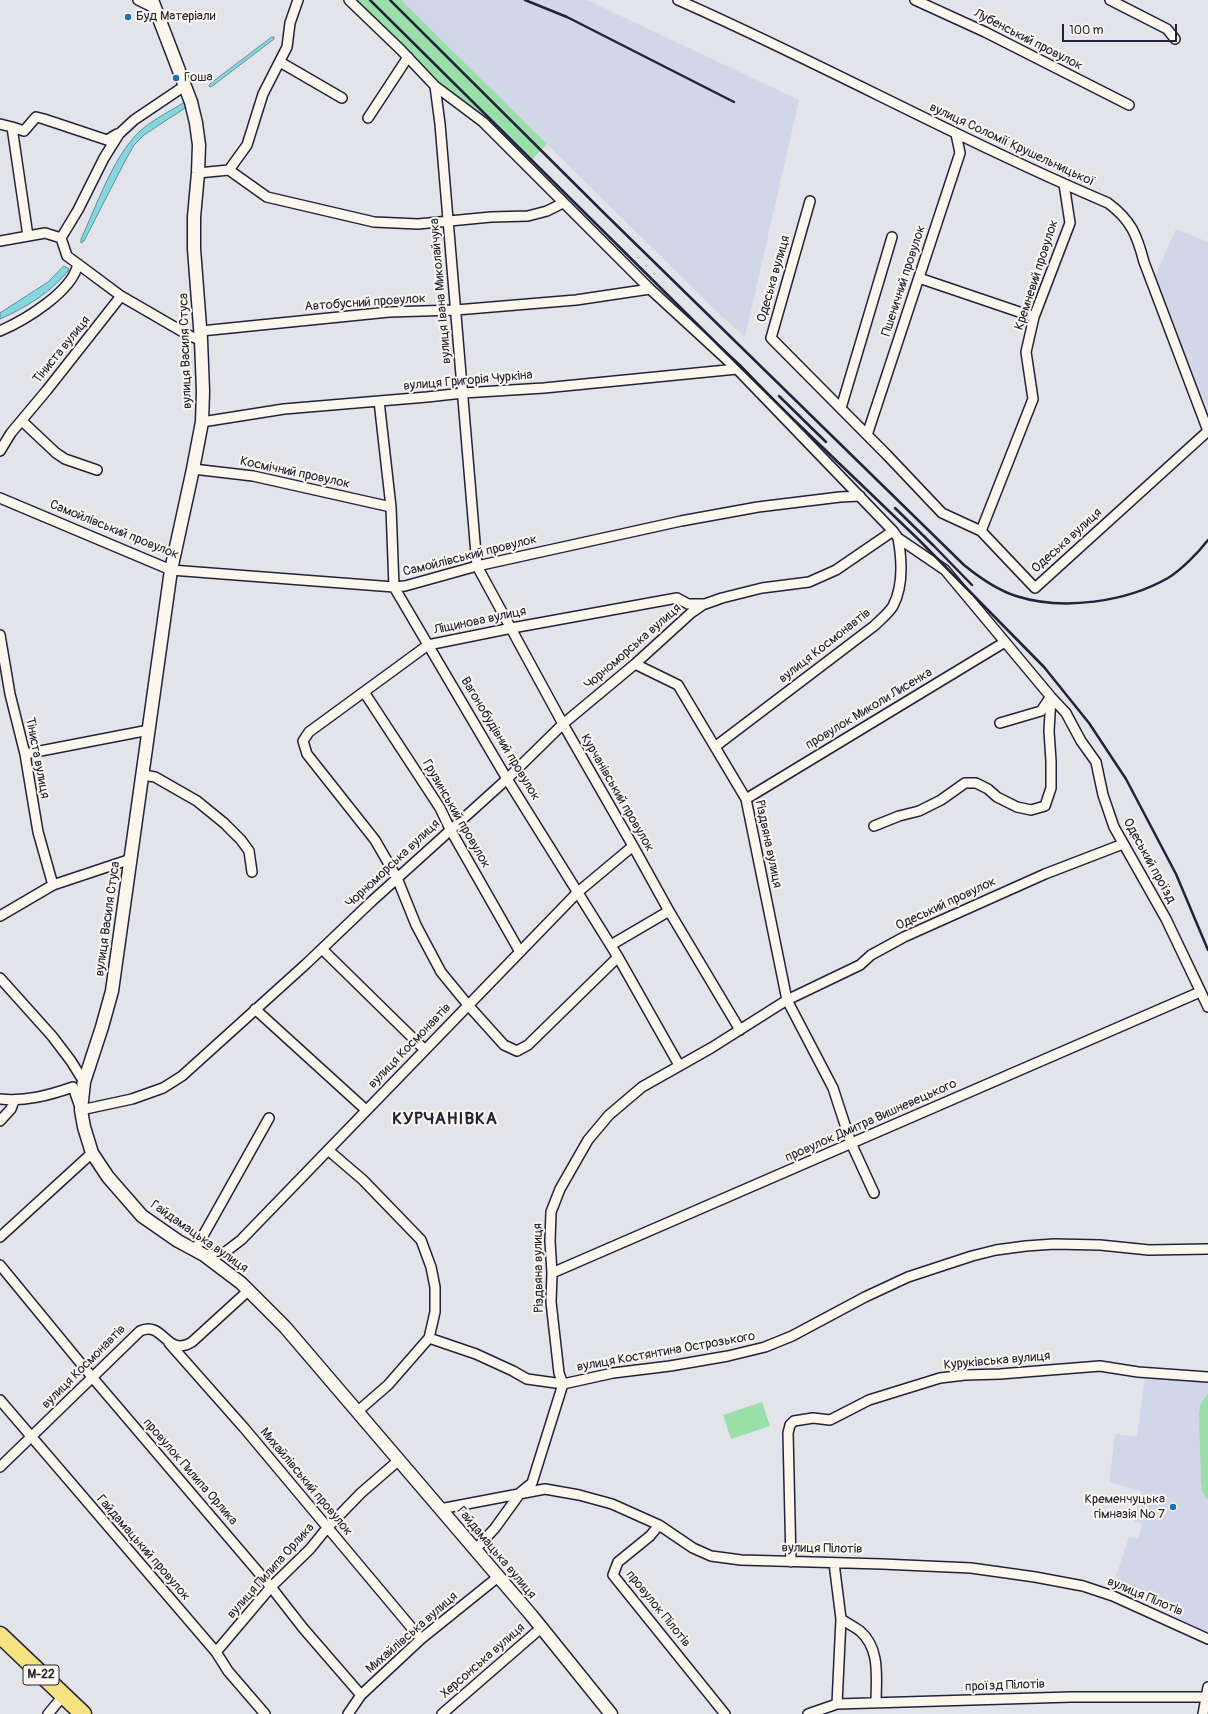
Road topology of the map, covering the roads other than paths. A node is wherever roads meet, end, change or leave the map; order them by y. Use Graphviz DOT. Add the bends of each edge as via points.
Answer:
graph roads {
  1 [pos="138,0"];
  2 [pos="298,0"];
  3 [pos="349,0"];
  4 [pos="678,0"];
  5 [pos="914,0"];
  6 [pos="1110,0"];
  7 [pos="153,4"];
  8 [pos="1175,39"];
  9 [pos="408,57"];
  10 [pos="280,62"];
  11 [pos="435,86"];
  12 [pos="186,88"];
  13 [pos="342,98"];
  14 [pos="1129,105"];
  15 [pos="368,118"];
  16 [pos="0,124"];
  17 [pos="12,127"];
  18 [pos="118,134"];
  19 [pos="956,134"];
  20 [pos="229,170"];
  21 [pos="198,173"];
  22 [pos="1064,184"];
  23 [pos="810,201"];
  24 [pos="563,203"];
  25 [pos="448,221"];
  26 [pos="28,236"];
  27 [pos="892,237"];
  28 [pos="61,238"];
  29 [pos="0,241"];
  30 [pos="78,264"];
  31 [pos="919,278"];
  32 [pos="650,289"];
  33 [pos="122,296"];
  34 [pos="456,310"];
  35 [pos="1034,317"];
  36 [pos="0,331"];
  37 [pos="201,336"];
  38 [pos="737,369"];
  39 [pos="464,392"];
  40 [pos="379,401"];
  41 [pos="841,408"];
  42 [pos="22,420"];
  43 [pos="202,422"];
  44 [pos="1208,431"];
  45 [pos="867,435"];
  46 [pos="0,451"];
  47 [pos="193,469"];
  48 [pos="97,470"];
  49 [pos="860,496"];
  50 [pos="0,498"];
  51 [pos="391,507"];
  52 [pos="981,531"];
  53 [pos="895,535"];
  54 [pos="477,566"];
  55 [pos="171,570"];
  56 [pos="394,587"];
  57 [pos="705,604"];
  58 [pos="512,628"];
  59 [pos="0,635"];
  60 [pos="1005,642"];
  61 [pos="428,645"];
  62 [pos="635,664"];
  63 [pos="364,692"];
  64 [pos="1051,697"];
  65 [pos="1000,723"];
  66 [pos="563,724"];
  67 [pos="149,730"];
  68 [pos="716,746"];
  69 [pos="25,754"];
  70 [pos="143,775"];
  71 [pos="507,779"];
  72 [pos="746,799"];
  73 [pos="874,826"];
  74 [pos="450,829"];
  75 [pos="1123,844"];
  76 [pos="633,846"];
  77 [pos="131,860"];
  78 [pos="252,872"];
  79 [pos="397,878"];
  80 [pos="53,885"];
  81 [pos="578,892"];
  82 [pos="669,911"];
  83 [pos="0,916"];
  84 [pos="610,945"];
  85 [pos="322,949"];
  86 [pos="520,952"];
  87 [pos="618,957"];
  88 [pos="0,978"];
  89 [pos="1200,992"];
  90 [pos="787,1000"];
  91 [pos="468,1005"];
  92 [pos="1208,1007"];
  93 [pos="255,1009"];
  94 [pos="740,1030"];
  95 [pos="425,1050"];
  96 [pos="679,1065"];
  97 [pos="79,1085"];
  98 [pos="0,1100"];
  99 [pos="14,1101"];
  100 [pos="81,1110"];
  101 [pos="366,1110"];
  102 [pos="269,1118"];
  103 [pos="0,1120"];
  104 [pos="851,1143"];
  105 [pos="328,1150"];
  106 [pos="92,1153"];
  107 [pos="874,1193"];
  108 [pos="0,1237"];
  109 [pos="1208,1249"];
  110 [pos="199,1253"];
  111 [pos="0,1265"];
  112 [pos="552,1273"];
  113 [pos="249,1290"];
  114 [pos="429,1338"];
  115 [pos="170,1343"];
  116 [pos="92,1377"];
  117 [pos="1208,1377"];
  118 [pos="563,1384"];
  119 [pos="0,1400"];
  120 [pos="358,1411"];
  121 [pos="31,1438"];
  122 [pos="399,1460"];
  123 [pos="0,1467"];
  124 [pos="521,1492"];
  125 [pos="440,1509"];
  126 [pos="659,1525"];
  127 [pos="327,1528"];
  128 [pos="475,1550"];
  129 [pos="791,1562"];
  130 [pos="834,1563"];
  131 [pos="498,1577"];
  132 [pos="271,1587"];
  133 [pos="841,1619"];
  134 [pos="541,1628"];
  135 [pos="0,1635"];
  136 [pos="421,1639"];
  137 [pos="1208,1639"];
  138 [pos="216,1652"];
  139 [pos="1208,1687"];
  140 [pos="361,1695"];
  141 [pos="63,1696"];
  142 [pos="1206,1697"];
  143 [pos="876,1703"];
  144 [pos="837,1704"];
  145 [pos="48,1714"];
  146 [pos="83,1714"];
  147 [pos="265,1714"];
  148 [pos="348,1714"];
  149 [pos="442,1714"];
  150 [pos="611,1714"];
  151 [pos="725,1714"];
  152 [pos="808,1714"];
  153 [pos="1203,1714"];
  1 -- 7 [label="street"];
  2 -- 10 [label="street" via="290,22 287,47"];
  3 -- 9 [label="street, Одеський проїзд"];
  4 -- 19 [label="street, вулиця Соломії Крушельницької"];
  5 -- 14 [label="street, Лубенський провулок" via="985,32"];
  6 -- 8 [label="street" via="1167,29"];
  7 -- 12 [label="main road, вулиця Василя Стуса"];
  9 -- 11 [label="street, Одеський проїзд"];
  9 -- 15 [label="street"];
  10 -- 13 [label="street"];
  10 -- 20 [label="street" via="263,94 247,145"];
  11 -- 24 [label="street, Одеський проїзд" via="483,122"];
  11 -- 25 [label="street, вулиця Івана Миколайчука"];
  12 -- 18 [label="street" via="180,89 147,111"];
  12 -- 21 [label="main road, вулиця Василя Стуса" via="196,123 199,145"];
  16 -- 17 [label="street"];
  17 -- 18 [label="street" via="24,131 36,117 107,140"];
  17 -- 26 [label="street"];
  18 -- 28 [label="street"];
  19 -- 22 [label="street, вулиця Соломії Крушельницької"];
  19 -- 31 [label="street, Пшеничний провулок" via="960,153"];
  20 -- 21 [label="street"];
  20 -- 25 [label="street" via="268,197 374,222 418,224"];
  21 -- 37 [label="main road, вулиця Василя Стуса" via="194,249"];
  22 -- 35 [label="street, Кремневий провулок" via="1070,223"];
  22 -- 44 [label="street, вулиця Соломії Крушельницької" via="1108,203 1130,224 1139,242 1144,262"];
  23 -- 41 [label="street, Одеська вулиця" via="771,338"];
  24 -- 25 [label="street" via="528,216"];
  24 -- 32 [label="street, Одеський проїзд"];
  25 -- 34 [label="street, вулиця Івана Миколайчука"];
  26 -- 28 [label="street" via="45,233"];
  26 -- 29 [label="street"];
  27 -- 41 [label="street"];
  28 -- 30 [label="street" via="67,256"];
  30 -- 33 [label="street"];
  30 -- 36 [label="street" via="76,272 54,297 28,316"];
  31 -- 35 [label="street"];
  31 -- 45 [label="street, Пшеничний провулок"];
  32 -- 34 [label="street, Автобусний провулок" via="576,300"];
  32 -- 38 [label="street, Одеський проїзд"];
  33 -- 37 [label="street" via="190,336"];
  33 -- 42 [label="street, Тіниста вулиця"];
  34 -- 37 [label="street, Автобусний провулок" via="389,312"];
  34 -- 39 [label="street, вулиця Івана Миколайчука"];
  35 -- 52 [label="street, Кремневий провулок" via="1026,352 1033,399"];
  37 -- 43 [label="main road, вулиця Василя Стуса"];
  38 -- 39 [label="street, вулиця Григорія Чуркіна" via="544,388"];
  38 -- 49 [label="street, Одеський проїзд"];
  39 -- 40 [label="street, вулиця Григорія Чуркіна"];
  39 -- 54 [label="street, вулиця Івана Миколайчука"];
  40 -- 43 [label="street, вулиця Григорія Чуркіна" via="284,409"];
  40 -- 51 [label="street, Вагонобудівний провулок"];
  41 -- 45 [label="street, Одеська вулиця"];
  42 -- 46 [label="street, Тіниста вулиця"];
  42 -- 48 [label="street" via="56,453 65,459"];
  43 -- 47 [label="main road, вулиця Василя Стуса"];
  44 -- 52 [label="street, Одеська вулиця" via="1035,588"];
  45 -- 52 [label="street, Одеська вулиця" via="942,513"];
  47 -- 51 [label="street, Космічний провулок" via="253,476"];
  47 -- 55 [label="main road, вулиця Василя Стуса"];
  49 -- 53 [label="street, Одеський проїзд"];
  49 -- 54 [label="street, Самойлівський провулок" via="758,506"];
  50 -- 55 [label="street, Самойлівський провулок"];
  51 -- 56 [label="street, Вагонобудівний провулок"];
  53 -- 57 [label="street, Ліщинова вулиця" via="823,577 799,584 740,593"];
  53 -- 60 [label="street, Одеський проїзд" via="945,570"];
  53 -- 68 [label="street, вулиця Космонавтів" via="901,555 901,570 900,588 893,607 874,626"];
  54 -- 56 [label="street, Самойлівський провулок"];
  54 -- 58 [label="street, Курчанівський провулок"];
  55 -- 56 [label="street, Самойлівський провулок"];
  55 -- 67 [label="main road, вулиця Василя Стуса"];
  56 -- 61 [label="street, Вагонобудівний провулок"];
  57 -- 58 [label="street, Ліщинова вулиця" via="688,604 676,598"];
  57 -- 62 [label="street, Чорноморська вулиця" via="690,613"];
  58 -- 61 [label="street, Ліщинова вулиця"];
  58 -- 66 [label="street, Курчанівський провулок"];
  59 -- 69 [label="street, Тіниста вулиця" via="10,694"];
  60 -- 64 [label="street, Одеський проїзд"];
  60 -- 72 [label="street, провулок Миколи Лисенка"];
  61 -- 63 [label="street, Ліщинова вулиця"];
  61 -- 71 [label="street, Вагонобудівний провулок"];
  62 -- 66 [label="street, Чорноморська вулиця"];
  62 -- 68 [label="street, Різдвяна вулиця" via="678,685"];
  63 -- 74 [label="street, Грузинський провулок" via="440,808"];
  63 -- 79 [label="street, Ліщинова вулиця" via="308,732 303,741 307,754 375,840"];
  64 -- 65 [label="street" via="1041,711"];
  64 -- 73 [label="street" via="1051,788 1045,806 1031,810 1017,807 976,783 965,783 941,800 919,811"];
  64 -- 75 [label="street, Одеський проїзд" via="1066,713 1096,762 1103,795"];
  66 -- 71 [label="street, Чорноморська вулиця"];
  66 -- 76 [label="street, Курчанівський провулок"];
  67 -- 69 [label="street"];
  67 -- 70 [label="main road, вулиця Василя Стуса"];
  68 -- 72 [label="street, Різдвяна вулиця"];
  69 -- 80 [label="street, Тіниста вулиця" via="38,832"];
  70 -- 77 [label="main road, вулиця Василя Стуса"];
  70 -- 78 [label="street" via="155,777 197,801 224,823 249,851"];
  71 -- 74 [label="street, Чорноморська вулиця"];
  71 -- 81 [label="street, Вагонобудівний провулок"];
  72 -- 90 [label="street, Різдвяна вулиця"];
  74 -- 79 [label="street, Чорноморська вулиця"];
  74 -- 86 [label="street, Грузинський провулок"];
  75 -- 89 [label="street, Одеський проїзд" via="1166,919"];
  75 -- 90 [label="street, Одеський провулок" via="1045,874 940,920 871,955 860,965"];
  76 -- 81 [label="street, вулиця Космонавтів"];
  76 -- 82 [label="street, Курчанівський провулок"];
  77 -- 80 [label="street"];
  77 -- 97 [label="main road, вулиця Василя Стуса" via="112,991 102,1027"];
  79 -- 85 [label="street, Чорноморська вулиця"];
  79 -- 91 [label="street, Ліщинова вулиця" via="416,925 442,972"];
  80 -- 83 [label="street"];
  81 -- 84 [label="street, Вагонобудівний провулок"];
  81 -- 86 [label="street, вулиця Космонавтів"];
  82 -- 84 [label="street"];
  82 -- 94 [label="street, Курчанівський провулок"];
  84 -- 87 [label="street, Вагонобудівний провулок"];
  85 -- 93 [label="street, Чорноморська вулиця"];
  85 -- 95 [label="street"];
  86 -- 91 [label="street, вулиця Космонавтів"];
  87 -- 91 [label="street, Ліщинова вулиця" via="528,1045 517,1051 504,1045"];
  87 -- 96 [label="street, Вагонобудівний провулок"];
  88 -- 97 [label="street" via="71,1061"];
  89 -- 92 [label="street, Одеський проїзд"];
  89 -- 104 [label="street, провулок Дмитра Вишневецького"];
  90 -- 94 [label="street, Різдвяна вулиця"];
  90 -- 104 [label="street, Різдвяна вулиця" via="833,1088"];
  91 -- 95 [label="street, вулиця Космонавтів"];
  93 -- 100 [label="street, Чорноморська вулиця" via="182,1076 164,1088 132,1099"];
  93 -- 101 [label="street"];
  94 -- 96 [label="street, Різдвяна вулиця"];
  95 -- 101 [label="street, вулиця Космонавтів"];
  96 -- 112 [label="street, Різдвяна вулиця" via="642,1087 609,1115 588,1140 560,1189 551,1212"];
  97 -- 99 [label="street" via="50,1095"];
  97 -- 100 [label="main road, вулиця Василя Стуса"];
  98 -- 99 [label="street"];
  99 -- 103 [label="street" via="11,1109"];
  100 -- 106 [label="main road, Гайдамацька вулиця"];
  101 -- 105 [label="street, вулиця Космонавтів"];
  102 -- 110 [label="street"];
  104 -- 107 [label="street, Різдвяна вулиця"];
  104 -- 112 [label="street, провулок Дмитра Вишневецького"];
  105 -- 110 [label="street, вулиця Космонавтів" via="241,1240 224,1253"];
  105 -- 114 [label="street" via="363,1180 421,1240 432,1267 435,1287 435,1312"];
  106 -- 108 [label="street"];
  106 -- 110 [label="main road, Гайдамацька вулиця" via="108,1177 142,1216"];
  109 -- 118 [label="street, вулиця Костянтина Острозького" via="1149,1250 1054,1244 996,1250 908,1277 765,1347 728,1356 613,1373"];
  110 -- 113 [label="main road, Гайдамацька вулиця"];
  111 -- 116 [label="street, провулок Пилипа Орлика"];
  112 -- 118 [label="street, Різдвяна вулиця" via="551,1302 559,1373"];
  113 -- 115 [label="street" via="192,1342 180,1347"];
  113 -- 120 [label="main road, Гайдамацька вулиця"];
  114 -- 118 [label="street" via="476,1354 527,1379"];
  114 -- 120 [label="street" via="388,1385"];
  115 -- 116 [label="street, вулиця Космонавтів" via="158,1332 145,1328"];
  115 -- 127 [label="street, Михайлівський провулок"];
  116 -- 121 [label="street, вулиця Космонавтів"];
  116 -- 132 [label="street, провулок Пилипа Орлика"];
  117 -- 129 [label="street, Куруківська вулиця" via="1138,1372 1100,1366 965,1375 940,1378 869,1400 830,1420 804,1418 794,1421 788,1433"];
  118 -- 124 [label="street" via="532,1483"];
  119 -- 121 [label="street, Гайдамацький провулок"];
  120 -- 122 [label="main road, Гайдамацька вулиця"];
  121 -- 123 [label="street, вулиця Космонавтів"];
  121 -- 138 [label="street, Гайдамацький провулок"];
  122 -- 125 [label="main road, Гайдамацька вулиця"];
  122 -- 127 [label="street, вулиця Пилипа Орлика" via="361,1493"];
  124 -- 125 [label="street, вулиця Пілотів"];
  124 -- 126 [label="street, вулиця Пілотів" via="545,1489 579,1495 612,1504"];
  124 -- 128 [label="street"];
  125 -- 128 [label="main road, Гайдамацька вулиця"];
  126 -- 129 [label="street, вулиця Пілотів" via="693,1548 711,1556"];
  126 -- 151 [label="street, провулок Пілотів" via="650,1536 618,1562 614,1575"];
  127 -- 132 [label="street, вулиця Пилипа Орлика" via="310,1549"];
  127 -- 136 [label="street, Михайлівський провулок"];
  128 -- 131 [label="main road, Гайдамацька вулиця"];
  129 -- 130 [label="street, вулиця Пілотів"];
  130 -- 133 [label="street"];
  130 -- 137 [label="street, вулиця Пілотів" via="971,1568 1083,1586 1113,1596"];
  131 -- 134 [label="main road, Гайдамацька вулиця"];
  131 -- 136 [label="street, Михайлівська вулиця"];
  132 -- 138 [label="street, вулиця Пилипа Орлика"];
  132 -- 140 [label="street, провулок Пилипа Орлика"];
  133 -- 143 [label="street" via="860,1632 872,1648 876,1672"];
  133 -- 144 [label="street"];
  134 -- 149 [label="street, Херсонська вулиця"];
  134 -- 150 [label="main road, Гайдамацька вулиця"];
  135 -- 141 [label="highway, М-22"];
  136 -- 140 [label="street, Михайлівська вулиця"];
  138 -- 147 [label="street, Гайдамацький провулок" via="228,1671"];
  139 -- 142 [label="street"];
  140 -- 148 [label="street, Михайлівська вулиця"];
  141 -- 145 [label="street"];
  141 -- 146 [label="highway, М-22"];
  142 -- 143 [label="street, проїзд Пілотів" via="1071,1697"];
  142 -- 153 [label="street"];
  143 -- 144 [label="street, проїзд Пілотів"];
  144 -- 152 [label="street, проїзд Пілотів"];
}
